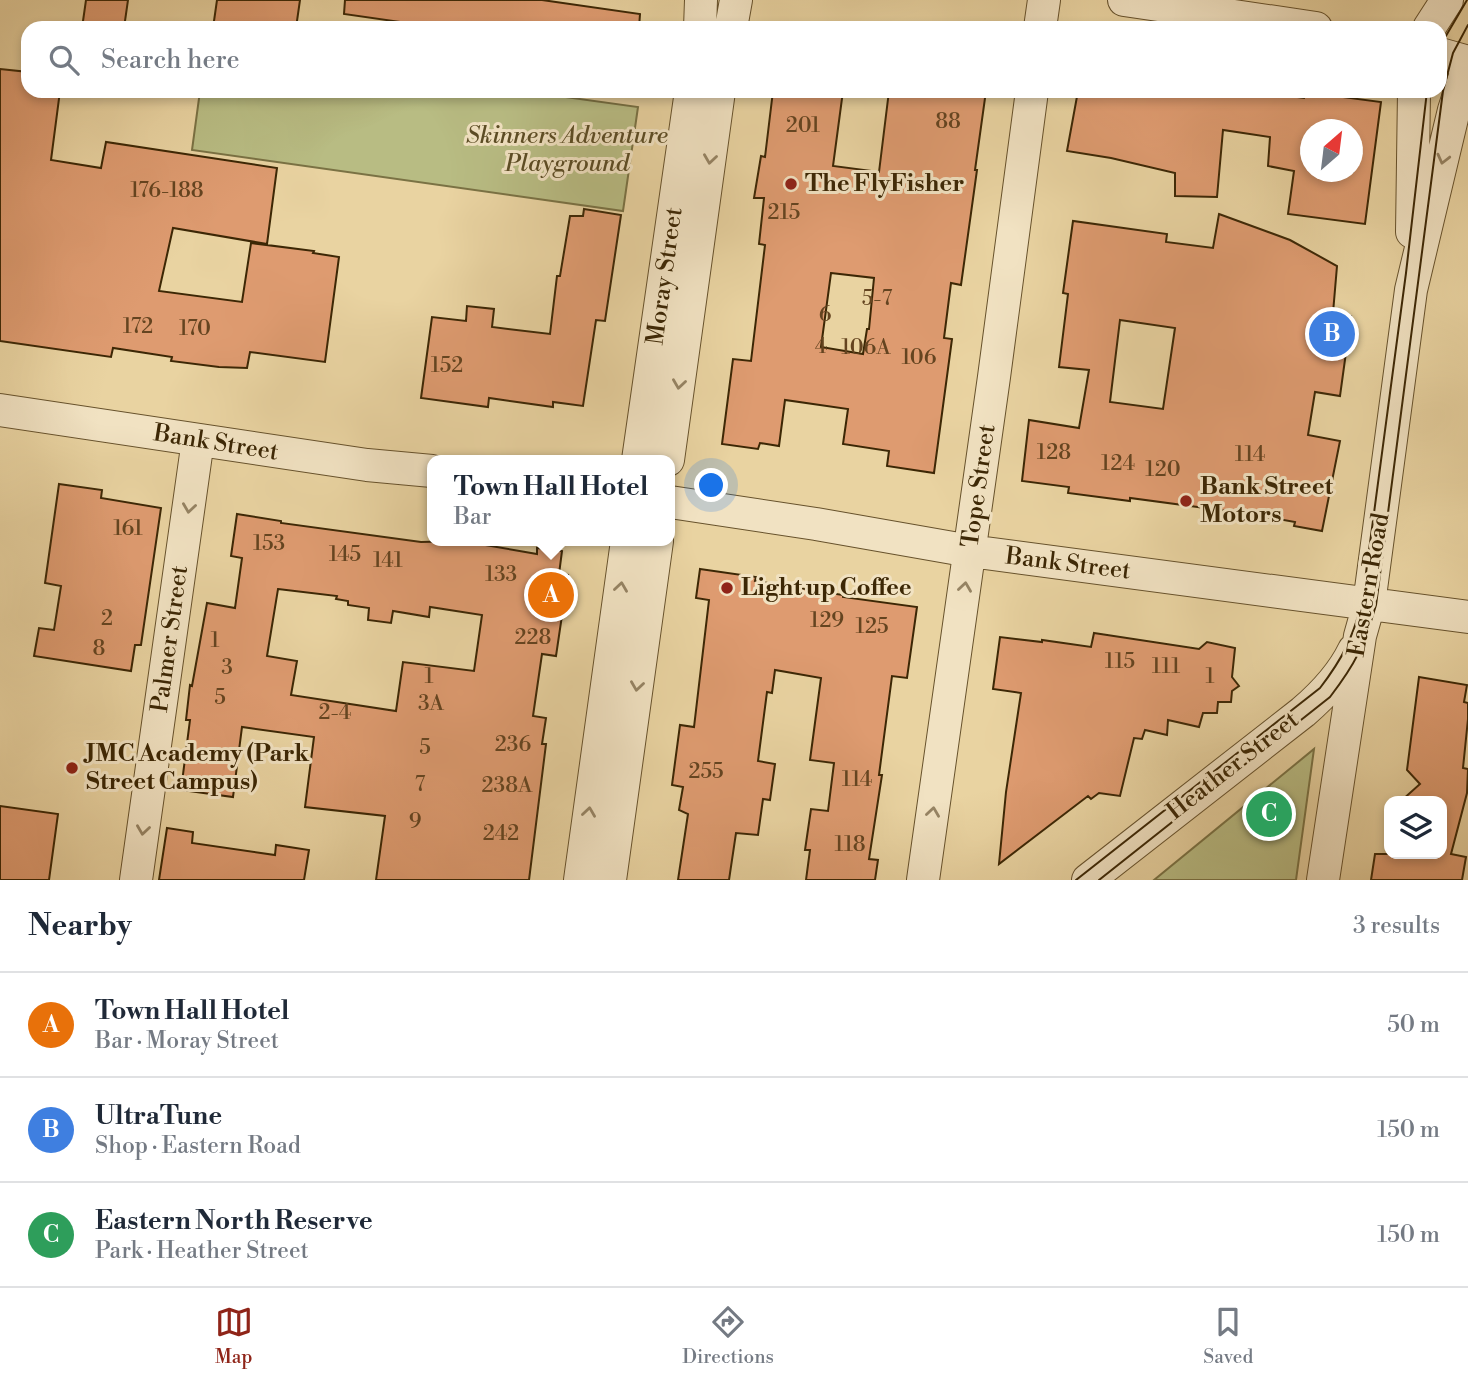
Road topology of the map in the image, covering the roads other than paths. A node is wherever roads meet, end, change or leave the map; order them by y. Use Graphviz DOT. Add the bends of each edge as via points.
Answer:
graph roads {
  1 [pos="701,0"];
  2 [pos="736,0"];
  3 [pos="1044,0"];
  4 [pos="1124,0"];
  5 [pos="1447,0"];
  6 [pos="700,21"];
  7 [pos="732,21"];
  8 [pos="1041,21"];
  9 [pos="1268,21"];
  10 [pos="1434,21"];
  11 [pos="1447,56"];
  12 [pos="1468,61"];
  13 [pos="1465,83"];
  14 [pos="690,98"];
  15 [pos="718,98"];
  16 [pos="1031,98"];
  17 [pos="1415,98"];
  18 [pos="1411,290"];
  19 [pos="0,410"];
  20 [pos="198,440"];
  21 [pos="639,455"];
  22 [pos="669,455"];
  23 [pos="427,471"];
  24 [pos="675,503"];
  25 [pos="626,546"];
  26 [pos="656,546"];
  27 [pos="970,551"];
  28 [pos="1369,604"];
  29 [pos="1468,617"];
  30 [pos="1360,636"];
  31 [pos="136,880"];
  32 [pos="580,880"];
  33 [pos="610,880"];
  34 [pos="923,880"];
  35 [pos="1088,880"];
  36 [pos="1323,880"];
  1 -- 6 [label="street"];
  2 -- 7 [label="street"];
  3 -- 8 [label="street"];
  4 -- 9 [label="street"];
  5 -- 10 [label="street"];
  11 -- 12 [label="street"];
  13 -- 18 [label="street, Eastern Road, one-way"];
  14 -- 21 [label="street, Moray Street"];
  15 -- 22 [label="street, Moray Street, one-way"];
  16 -- 27 [label="street, Tope Street"];
  17 -- 18 [label="street, Eastern Road"];
  18 -- 28 [label="street, Eastern Road"];
  19 -- 20 [label="street, Bank Street"];
  20 -- 23 [label="street, Bank Street"];
  20 -- 31 [label="street, Palmer Street, one-way"];
  24 -- 27 [label="street, Bank Street"];
  32 -- 25 [label="street, one-way"];
  26 -- 33 [label="street, one-way"];
  27 -- 28 [label="street, Bank Street"];
  34 -- 27 [label="street, Tope Street, one-way"];
  28 -- 29 [label="street, Bank Street"];
  28 -- 30 [label="street, Eastern Road"];
  30 -- 35 [label="street, Heather Street" via="1348,663 1325,693"];
  30 -- 36 [label="street, Eastern Road"];
}
